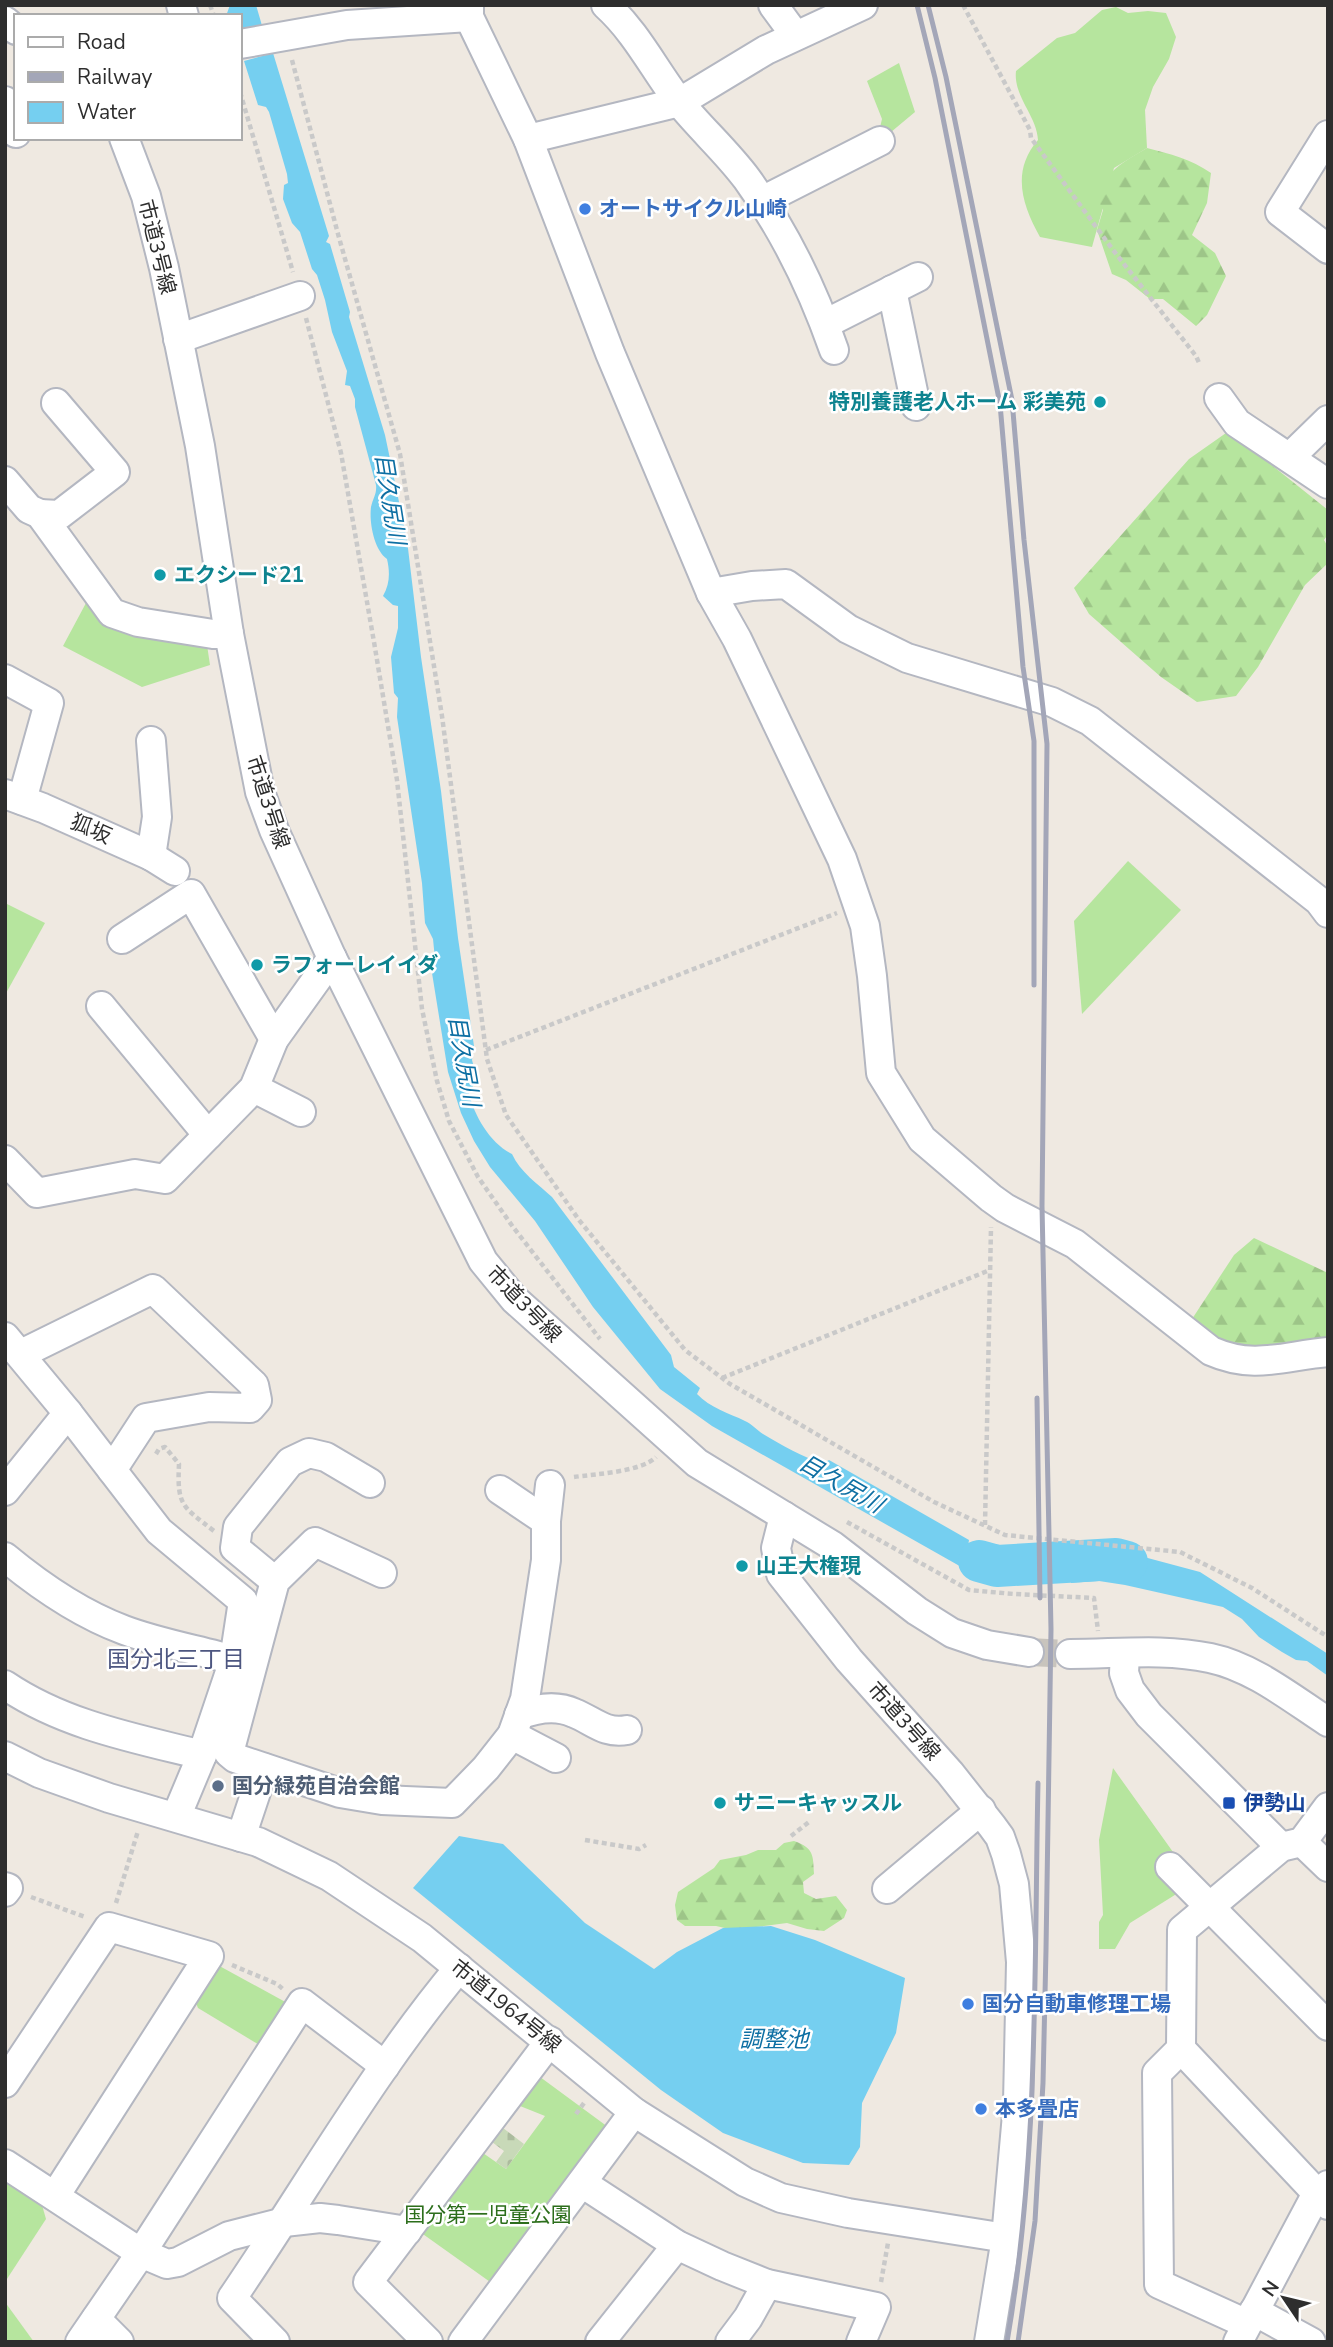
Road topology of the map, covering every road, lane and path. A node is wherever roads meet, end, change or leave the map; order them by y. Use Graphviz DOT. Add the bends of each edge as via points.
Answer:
graph roads {
  1 [pos="607,5"];
  2 [pos="774,5"];
  3 [pos="863,5"];
  4 [pos="964,5"];
  5 [pos="473,9"];
  6 [pos="282,35"];
  7 [pos="795,36"];
  8 [pos="242,44"];
  9 [pos="242,99"];
  10 [pos="5,101"];
  11 [pos="680,102"];
  12 [pos="14,130"];
  13 [pos="1328,135"];
  14 [pos="528,139"];
  15 [pos="125,140"];
  16 [pos="880,141"];
  17 [pos="762,201"];
  18 [pos="1328,248"];
  19 [pos="918,277"];
  20 [pos="892,290"];
  21 [pos="300,296"];
  22 [pos="178,339"];
  23 [pos="1200,365"];
  24 [pos="920,392"];
  25 [pos="1219,398"];
  26 [pos="56,403"];
  27 [pos="1328,419"];
  28 [pos="1290,457"];
  29 [pos="5,481"];
  30 [pos="1328,484"];
  31 [pos="40,514"];
  32 [pos="711,593"];
  33 [pos="229,634"];
  34 [pos="5,679"];
  35 [pos="151,741"];
  36 [pos="14,797"];
  37 [pos="1325,900"];
  38 [pos="857,905"];
  39 [pos="122,939"];
  40 [pos="332,958"];
  41 [pos="102,1006"];
  42 [pos="274,1039"];
  43 [pos="486,1050"];
  44 [pos="254,1088"];
  45 [pos="301,1112"];
  46 [pos="208,1135"];
  47 [pos="5,1160"];
  48 [pos="991,1198"];
  49 [pos="990,1270"];
  50 [pos="601,1341"];
  51 [pos="13,1345"];
  52 [pos="1328,1352"];
  53 [pos="722,1378"];
  54 [pos="68,1413"];
  55 [pos="671,1441"];
  56 [pos="159,1449"];
  57 [pos="112,1469"];
  58 [pos="370,1483"];
  59 [pos="550,1485"];
  60 [pos="500,1490"];
  61 [pos="5,1491"];
  62 [pos="784,1516"];
  63 [pos="840,1518"];
  64 [pos="546,1521"];
  65 [pos="985,1525"];
  66 [pos="235,1548"];
  67 [pos="5,1557"];
  68 [pos="382,1573"];
  69 [pos="275,1581"];
  70 [pos="1328,1637"];
  71 [pos="1099,1639"];
  72 [pos="1028,1652"];
  73 [pos="1070,1654"];
  74 [pos="1125,1654"];
  75 [pos="234,1660"];
  76 [pos="5,1685"];
  77 [pos="1328,1722"];
  78 [pos="516,1725"];
  79 [pos="627,1730"];
  80 [pos="202,1755"];
  81 [pos="5,1756"];
  82 [pos="556,1758"];
  83 [pos="264,1768"];
  84 [pos="1328,1807"];
  85 [pos="981,1810"];
  86 [pos="176,1817"];
  87 [pos="809,1822"];
  88 [pos="140,1827"];
  89 [pos="241,1836"];
  90 [pos="791,1836"];
  91 [pos="586,1840"];
  92 [pos="646,1844"];
  93 [pos="1292,1844"];
  94 [pos="1170,1867"];
  95 [pos="1328,1867"];
  96 [pos="6,1889"];
  97 [pos="887,1889"];
  98 [pos="1209,1907"];
  99 [pos="109,1927"];
  100 [pos="209,1956"];
  101 [pos="460,1968"];
  102 [pos="302,2003"];
  103 [pos="1328,2025"];
  104 [pos="550,2041"];
  105 [pos="1181,2049"];
  106 [pos="385,2066"];
  107 [pos="5,2083"];
  108 [pos="587,2099"];
  109 [pos="634,2112"];
  110 [pos="576,2114"];
  111 [pos="5,2164"];
  112 [pos="582,2183"];
  113 [pos="1324,2195"];
  114 [pos="55,2196"];
  115 [pos="284,2222"];
  116 [pos="407,2231"];
  117 [pos="1006,2238"];
  118 [pos="889,2242"];
  119 [pos="677,2245"];
  120 [pos="141,2253"];
  121 [pos="883,2275"];
  122 [pos="768,2284"];
  123 [pos="1246,2326"];
  124 [pos="88,2330"];
  125 [pos="119,2342"];
  126 [pos="275,2342"];
  127 [pos="428,2342"];
  128 [pos="463,2342"];
  129 [pos="600,2342"];
  130 [pos="730,2342"];
  131 [pos="860,2342"];
  132 [pos="989,2342"];
  133 [pos="1311,2342"];
  1 -- 11 [label="street"];
  2 -- 7 [label="street"];
  3 -- 7 [label="street"];
  4 -- 23 [label="path" via="1031,138"];
  5 -- 6 [label="street"];
  5 -- 14 [label="street"];
  6 -- 8 [label="street"];
  6 -- 43 [label="path" via="400,454 442,716"];
  7 -- 11 [label="street"];
  9 -- 21 [label="path"];
  10 -- 12 [label="street"];
  11 -- 14 [label="street"];
  11 -- 17 [label="street"];
  13 -- 18 [label="street" via="1280,212"];
  14 -- 32 [label="street" via="610,353"];
  15 -- 22 [label="street, 市道3号線" via="146,196"];
  16 -- 17 [label="street"];
  17 -- 20 [label="street" via="789,246 829,337"];
  19 -- 20 [label="street"];
  20 -- 24 [label="street"];
  21 -- 22 [label="street"];
  21 -- 50 [label="path" via="341,453 372,628 397,780 422,1009 437,1081 449,1121 478,1177"];
  22 -- 33 [label="street, 市道3号線"];
  25 -- 28 [label="street" via="1237,423"];
  26 -- 31 [label="street" via="115,472 59,516"];
  27 -- 28 [label="street"];
  28 -- 30 [label="street"];
  29 -- 31 [label="street" via="29,509"];
  31 -- 33 [label="street" via="112,613 138,622"];
  32 -- 37 [label="street" via="786,584 848,629 907,657 1073,711"];
  32 -- 38 [label="street" via="842,859"];
  33 -- 40 [label="street, 市道3号線" via="260,792"];
  34 -- 36 [label="street" via="49,703"];
  35 -- 36 [label="street, 狐坂" via="163,863"];
  38 -- 43 [label="path"];
  38 -- 48 [label="street" via="865,926 881,1073 922,1139"];
  39 -- 42 [label="street" via="191,894"];
  40 -- 42 [label="street"];
  40 -- 55 [label="street, 市道3号線" via="483,1261 514,1299"];
  41 -- 46 [label="street"];
  42 -- 44 [label="street"];
  43 -- 53 [label="path" via="506,1115 579,1220 685,1350"];
  44 -- 45 [label="street"];
  44 -- 46 [label="street"];
  46 -- 47 [label="street" via="165,1179 135,1174 37,1193"];
  48 -- 49 [label="path"];
  48 -- 52 [label="street" via="1075,1244 1220,1355 1253,1363"];
  49 -- 53 [label="path"];
  49 -- 65 [label="path"];
  51 -- 54 [label="street"];
  51 -- 57 [label="street" via="153,1289 254,1385 257,1400 250,1408 209,1407 146,1418"];
  53 -- 65 [label="path" via="934,1502"];
  54 -- 57 [label="street"];
  54 -- 61 [label="street"];
  55 -- 59 [label="path" via="650,1463"];
  55 -- 62 [label="street, 市道3号線" via="697,1463"];
  56 -- 66 [label="path" via="165,1447 179,1464 181,1503"];
  57 -- 75 [label="street" via="159,1531 243,1601"];
  58 -- 66 [label="street" via="326,1457 309,1454 290,1462 239,1527"];
  59 -- 64 [label="street"];
  60 -- 64 [label="street"];
  62 -- 72 [label="street" via="952,1633"];
  62 -- 85 [label="street, 市道3号線" via="776,1548 781,1574 849,1660"];
  63 -- 71 [label="path" via="969,1590 1094,1598"];
  64 -- 78 [label="street" via="546,1560 536,1628 525,1699"];
  65 -- 70 [label="path" via="1005,1535 1180,1552 1252,1588"];
  66 -- 69 [label="street"];
  67 -- 75 [label="street" via="75,1606 124,1631"];
  68 -- 69 [label="street" via="315,1542"];
  69 -- 83 [label="street" via="229,1752"];
  73 -- 74 [label="street"];
  74 -- 77 [label="street" via="1170,1652 1212,1658 1256,1676"];
  74 -- 93 [label="street" via="1130,1690 1149,1715"];
  75 -- 80 [label="street"];
  76 -- 80 [label="street" via="77,1722"];
  78 -- 79 [label="street" via="537,1708 572,1711 606,1730"];
  78 -- 82 [label="street"];
  78 -- 83 [label="street" via="486,1768 452,1803 340,1793"];
  80 -- 86 [label="street"];
  81 -- 86 [label="street, 市道1964号線" via="97,1794"];
  83 -- 89 [label="street"];
  84 -- 93 [label="street"];
  85 -- 97 [label="street"];
  85 -- 117 [label="street, 市道3号線" via="1000,1836 1014,1884 1021,1962 1018,2103"];
  86 -- 89 [label="street, 市道1964号線"];
  87 -- 90 [label="path"];
  88 -- 99 [label="path"];
  89 -- 101 [label="street, 市道1964号線" via="329,1876"];
  91 -- 92 [label="path" via="639,1849"];
  93 -- 95 [label="street"];
  93 -- 98 [label="street"];
  94 -- 98 [label="street"];
  96 -- 99 [label="path"];
  98 -- 103 [label="street"];
  98 -- 105 [label="street" via="1182,1930"];
  99 -- 100 [label="street"];
  99 -- 107 [label="street"];
  100 -- 102 [label="path" via="277,1984"];
  100 -- 114 [label="street"];
  101 -- 104 [label="street, 市道1964号線"];
  101 -- 106 [label="street"];
  102 -- 106 [label="street"];
  102 -- 120 [label="street"];
  104 -- 109 [label="street, 市道1964号線"];
  104 -- 116 [label="street"];
  105 -- 113 [label="street"];
  105 -- 123 [label="street" via="1157,2073 1159,2284"];
  106 -- 115 [label="street"];
  108 -- 110 [label="path"];
  109 -- 112 [label="street"];
  109 -- 117 [label="street, 市道1964号線" via="714,2164 781,2198"];
  111 -- 114 [label="street"];
  112 -- 119 [label="street"];
  112 -- 128 [label="street"];
  113 -- 123 [label="street"];
  114 -- 120 [label="street"];
  115 -- 116 [label="street" via="329,2219"];
  115 -- 120 [label="street" via="229,2236 178,2262 167,2264"];
  115 -- 126 [label="street" via="232,2298"];
  116 -- 127 [label="street" via="368,2282"];
  117 -- 132 [label="street, 市道3号線"];
  118 -- 121 [label="path"];
  119 -- 122 [label="street"];
  119 -- 129 [label="street"];
  120 -- 124 [label="street"];
  122 -- 130 [label="street"];
  122 -- 131 [label="street" via="876,2307"];
  123 -- 133 [label="street"];
  124 -- 125 [label="street"];
}
